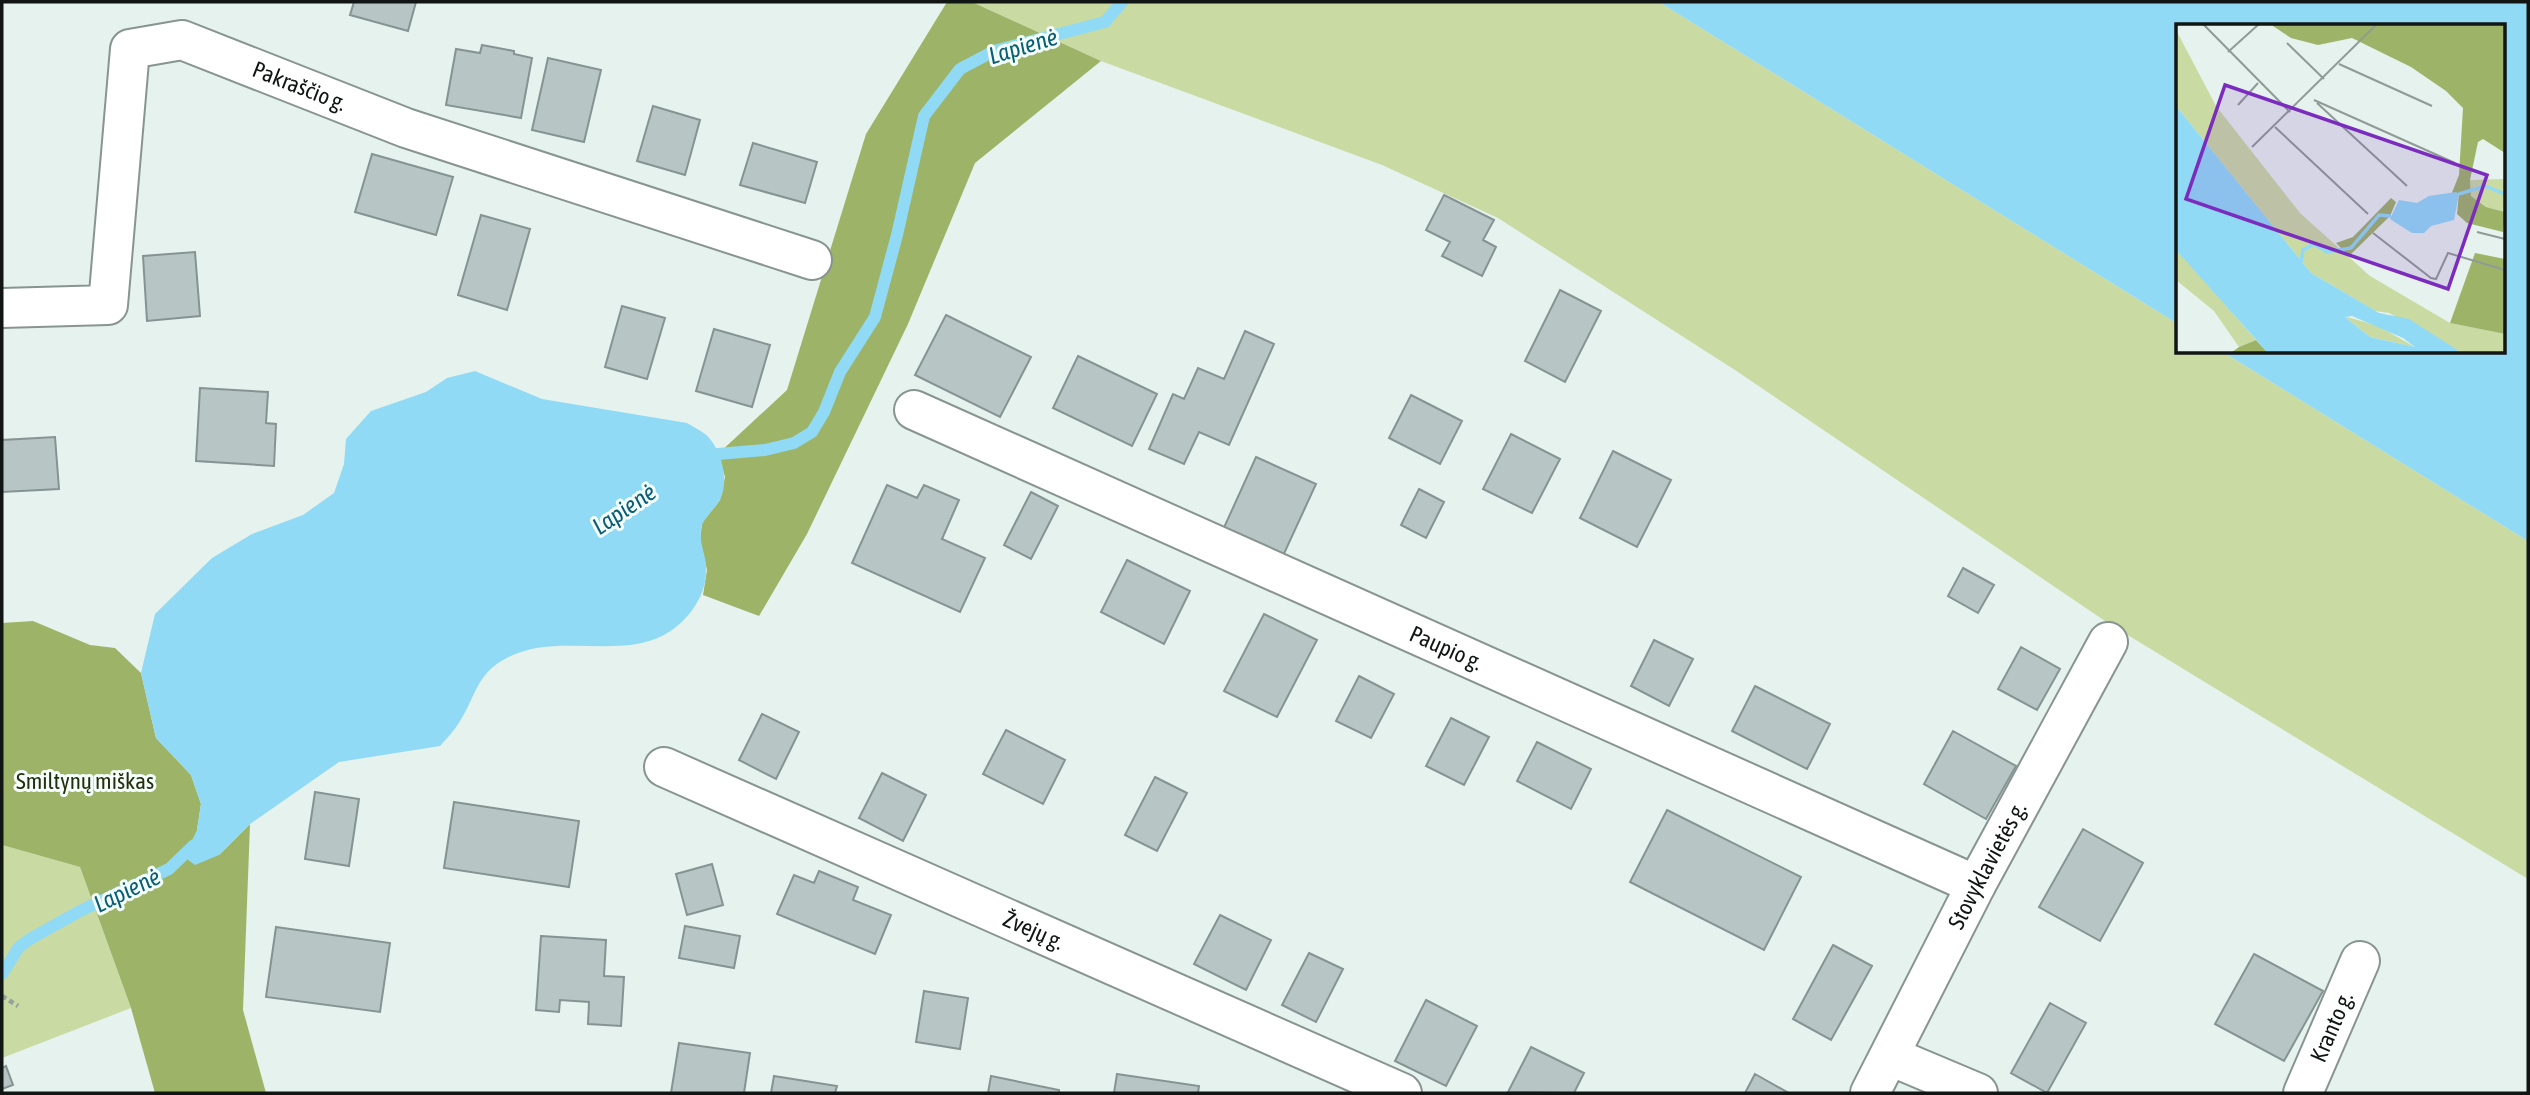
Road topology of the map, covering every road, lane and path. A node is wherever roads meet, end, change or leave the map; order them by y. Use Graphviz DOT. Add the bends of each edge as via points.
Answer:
graph roads {
  1 [pos="812,260"];
  2 [pos="2,308"];
  3 [pos="914,410"];
  4 [pos="2108,642"];
  5 [pos="664,767"];
  6 [pos="1976,884"];
  7 [pos="2360,961"];
  8 [pos="2,996"];
  9 [pos="18,1006"];
  10 [pos="1890,1055"];
  11 [pos="1402,1093"];
  12 [pos="1870,1093"];
  13 [pos="1978,1093"];
  14 [pos="2303,1093"];
  1 -- 2 [label="street, Pakraščio g." via="406,128 182,40 131,49 108,305"];
  3 -- 6 [label="street, Paupio g."];
  4 -- 6 [label="street, Stovyklavietės g."];
  5 -- 11 [label="street, Žvejų g."];
  6 -- 10 [label="street, Stovyklavietės g."];
  7 -- 14 [label="street, Kranto g."];
  8 -- 9 [label="path"];
  10 -- 12 [label="street, Stovyklavietės g."];
  10 -- 13 [label="street"];
}
